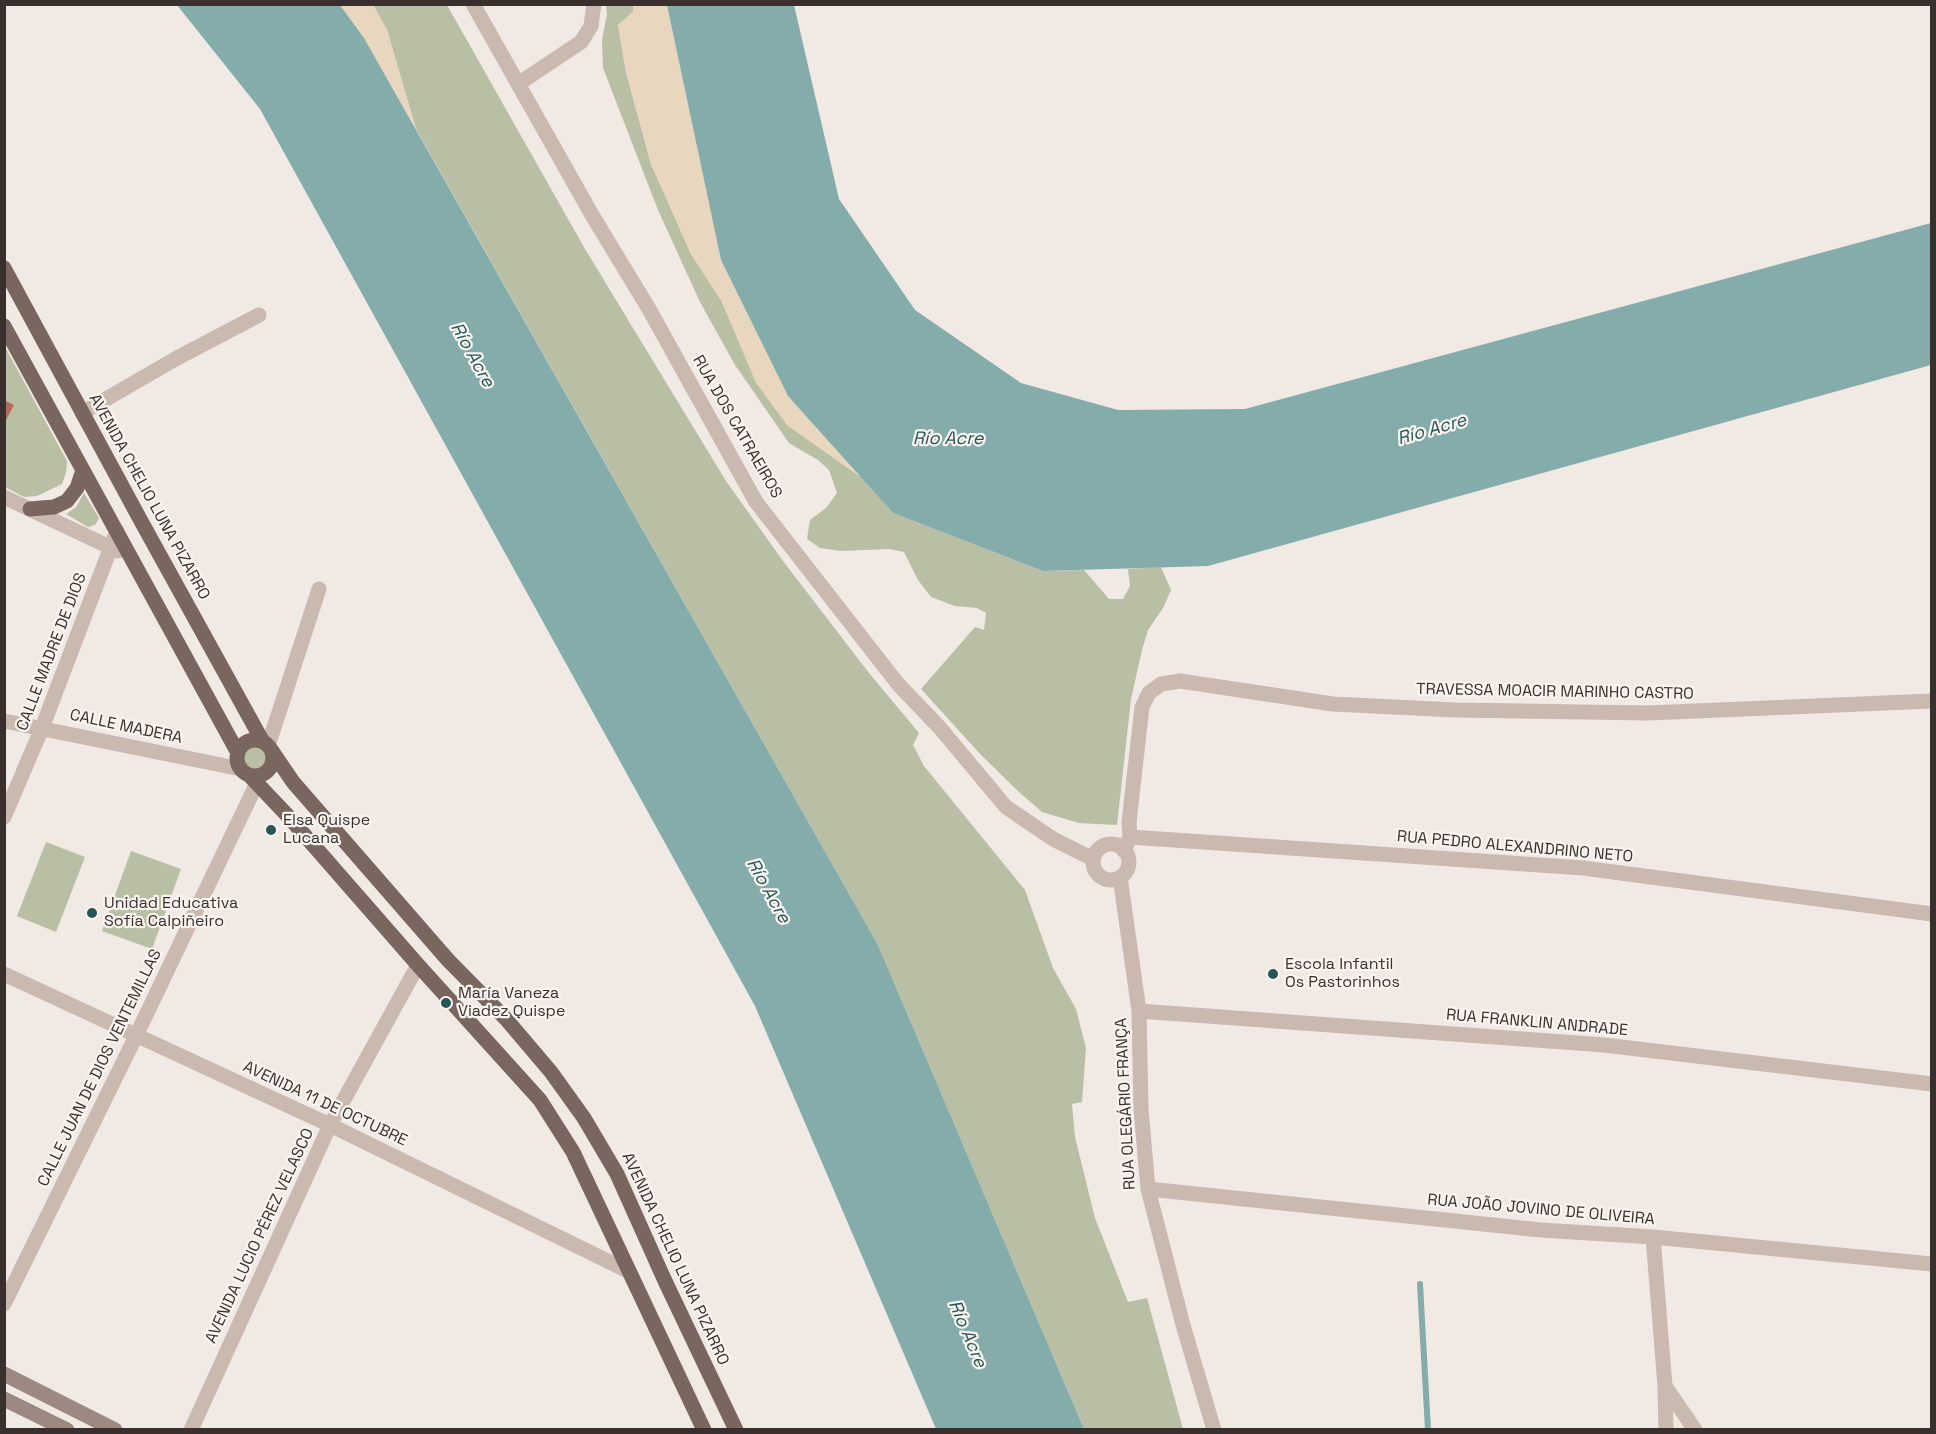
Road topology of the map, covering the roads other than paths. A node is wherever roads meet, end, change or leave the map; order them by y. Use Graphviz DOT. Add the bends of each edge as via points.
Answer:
graph roads {
  1 [pos="473,4"];
  2 [pos="594,4"];
  3 [pos="518,84"];
  4 [pos="4,268"];
  5 [pos="259,315"];
  6 [pos="4,326"];
  7 [pos="82,413"];
  8 [pos="83,470"];
  9 [pos="4,497"];
  10 [pos="30,509"];
  11 [pos="117,531"];
  12 [pos="111,548"];
  13 [pos="131,557"];
  14 [pos="319,590"];
  15 [pos="1932,701"];
  16 [pos="4,722"];
  17 [pos="42,728"];
  18 [pos="268,746"];
  19 [pos="238,753"];
  20 [pos="249,776"];
  21 [pos="4,817"];
  22 [pos="1127,844"];
  23 [pos="1093,859"];
  24 [pos="1120,877"];
  25 [pos="1932,914"];
  26 [pos="418,965"];
  27 [pos="4,975"];
  28 [pos="1138,1011"];
  29 [pos="136,1036"];
  30 [pos="1932,1084"];
  31 [pos="330,1125"];
  32 [pos="1148,1189"];
  33 [pos="1653,1238"];
  34 [pos="1932,1264"];
  35 [pos="628,1270"];
  36 [pos="4,1304"];
  37 [pos="4,1374"];
  38 [pos="1665,1386"];
  39 [pos="4,1399"];
  40 [pos="67,1430"];
  41 [pos="115,1430"];
  42 [pos="191,1430"];
  43 [pos="705,1430"];
  44 [pos="736,1430"];
  45 [pos="1214,1430"];
  46 [pos="1666,1430"];
  47 [pos="1695,1430"];
  1 -- 3 [label="street, RUA DOS CATRAEIROS"];
  2 -- 3 [label="street" via="591,26 580,42"];
  3 -- 23 [label="street, RUA DOS CATRAEIROS" via="756,502 898,684 1006,807 1053,839"];
  4 -- 7 [label="main road, AVENIDA CHELIO LUNA PIZARRO"];
  5 -- 7 [label="street"];
  6 -- 8 [label="main road"];
  7 -- 18 [label="main road, AVENIDA CHELIO LUNA PIZARRO"];
  8 -- 10 [label="main road" via="67,501 54,507"];
  8 -- 11 [label="main road"];
  9 -- 10 [label="street"];
  10 -- 12 [label="street"];
  11 -- 12 [label="street, CALLE MADRE DE DIOS"];
  11 -- 13 [label="main road"];
  12 -- 13 [label="street"];
  12 -- 17 [label="street, CALLE MADRE DE DIOS"];
  13 -- 19 [label="main road"];
  14 -- 18 [label="street"];
  15 -- 22 [label="street, TRAVESSA MOACIR MARINHO CASTRO" via="1648,713 1455,710 1333,704 1180,681 1161,684 1149,693 1142,706"];
  16 -- 17 [label="street, CALLE MADERA"];
  17 -- 20 [label="street, CALLE MADERA"];
  17 -- 21 [label="street, CALLE MADRE DE DIOS"];
  18 -- 19 [label="main road" via="248,741"];
  18 -- 20 [label="main road" via="271,768 262,775"];
  18 -- 44 [label="main road, AVENIDA CHELIO LUNA PIZARRO" via="293,782 432,942 506,1019 584,1118 617,1174"];
  19 -- 20 [label="main road" via="238,764"];
  20 -- 26 [label="main road"];
  20 -- 29 [label="street, CALLE JUAN DE DIOS VENTEMILLAS"];
  22 -- 23 [label="street" via="1109,844 1099,849"];
  22 -- 24 [label="street" via="1127,868"];
  22 -- 25 [label="street, RUA PEDRO ALEXANDRINO NETO" via="1583,868"];
  23 -- 24 [label="street" via="1095,871 1103,878"];
  24 -- 28 [label="street, RUA OLEGÁRIO FRANÇA"];
  26 -- 31 [label="street, AVENIDA LUCIO PÉREZ VELASCO"];
  26 -- 35 [label="main road" via="540,1100 573,1152"];
  27 -- 29 [label="street, AVENIDA 11 DE OCTUBRE"];
  28 -- 30 [label="street, RUA FRANKLIN ANDRADE" via="1604,1045"];
  28 -- 32 [label="street, RUA OLEGÁRIO FRANÇA"];
  29 -- 31 [label="street, AVENIDA 11 DE OCTUBRE"];
  29 -- 36 [label="street, CALLE JUAN DE DIOS VENTEMILLAS"];
  31 -- 35 [label="street, AVENIDA 11 DE OCTUBRE"];
  31 -- 42 [label="street, AVENIDA LUCIO PÉREZ VELASCO"];
  32 -- 33 [label="street, RUA JOÃO JOVINO DE OLIVEIRA"];
  32 -- 45 [label="street, RUA OLEGÁRIO FRANÇA"];
  33 -- 34 [label="street, RUA JOÃO JOVINO DE OLIVEIRA"];
  33 -- 38 [label="street"];
  35 -- 43 [label="main road"];
  37 -- 41 [label="street"];
  38 -- 46 [label="street"];
  38 -- 47 [label="street"];
  39 -- 40 [label="street"];
}
